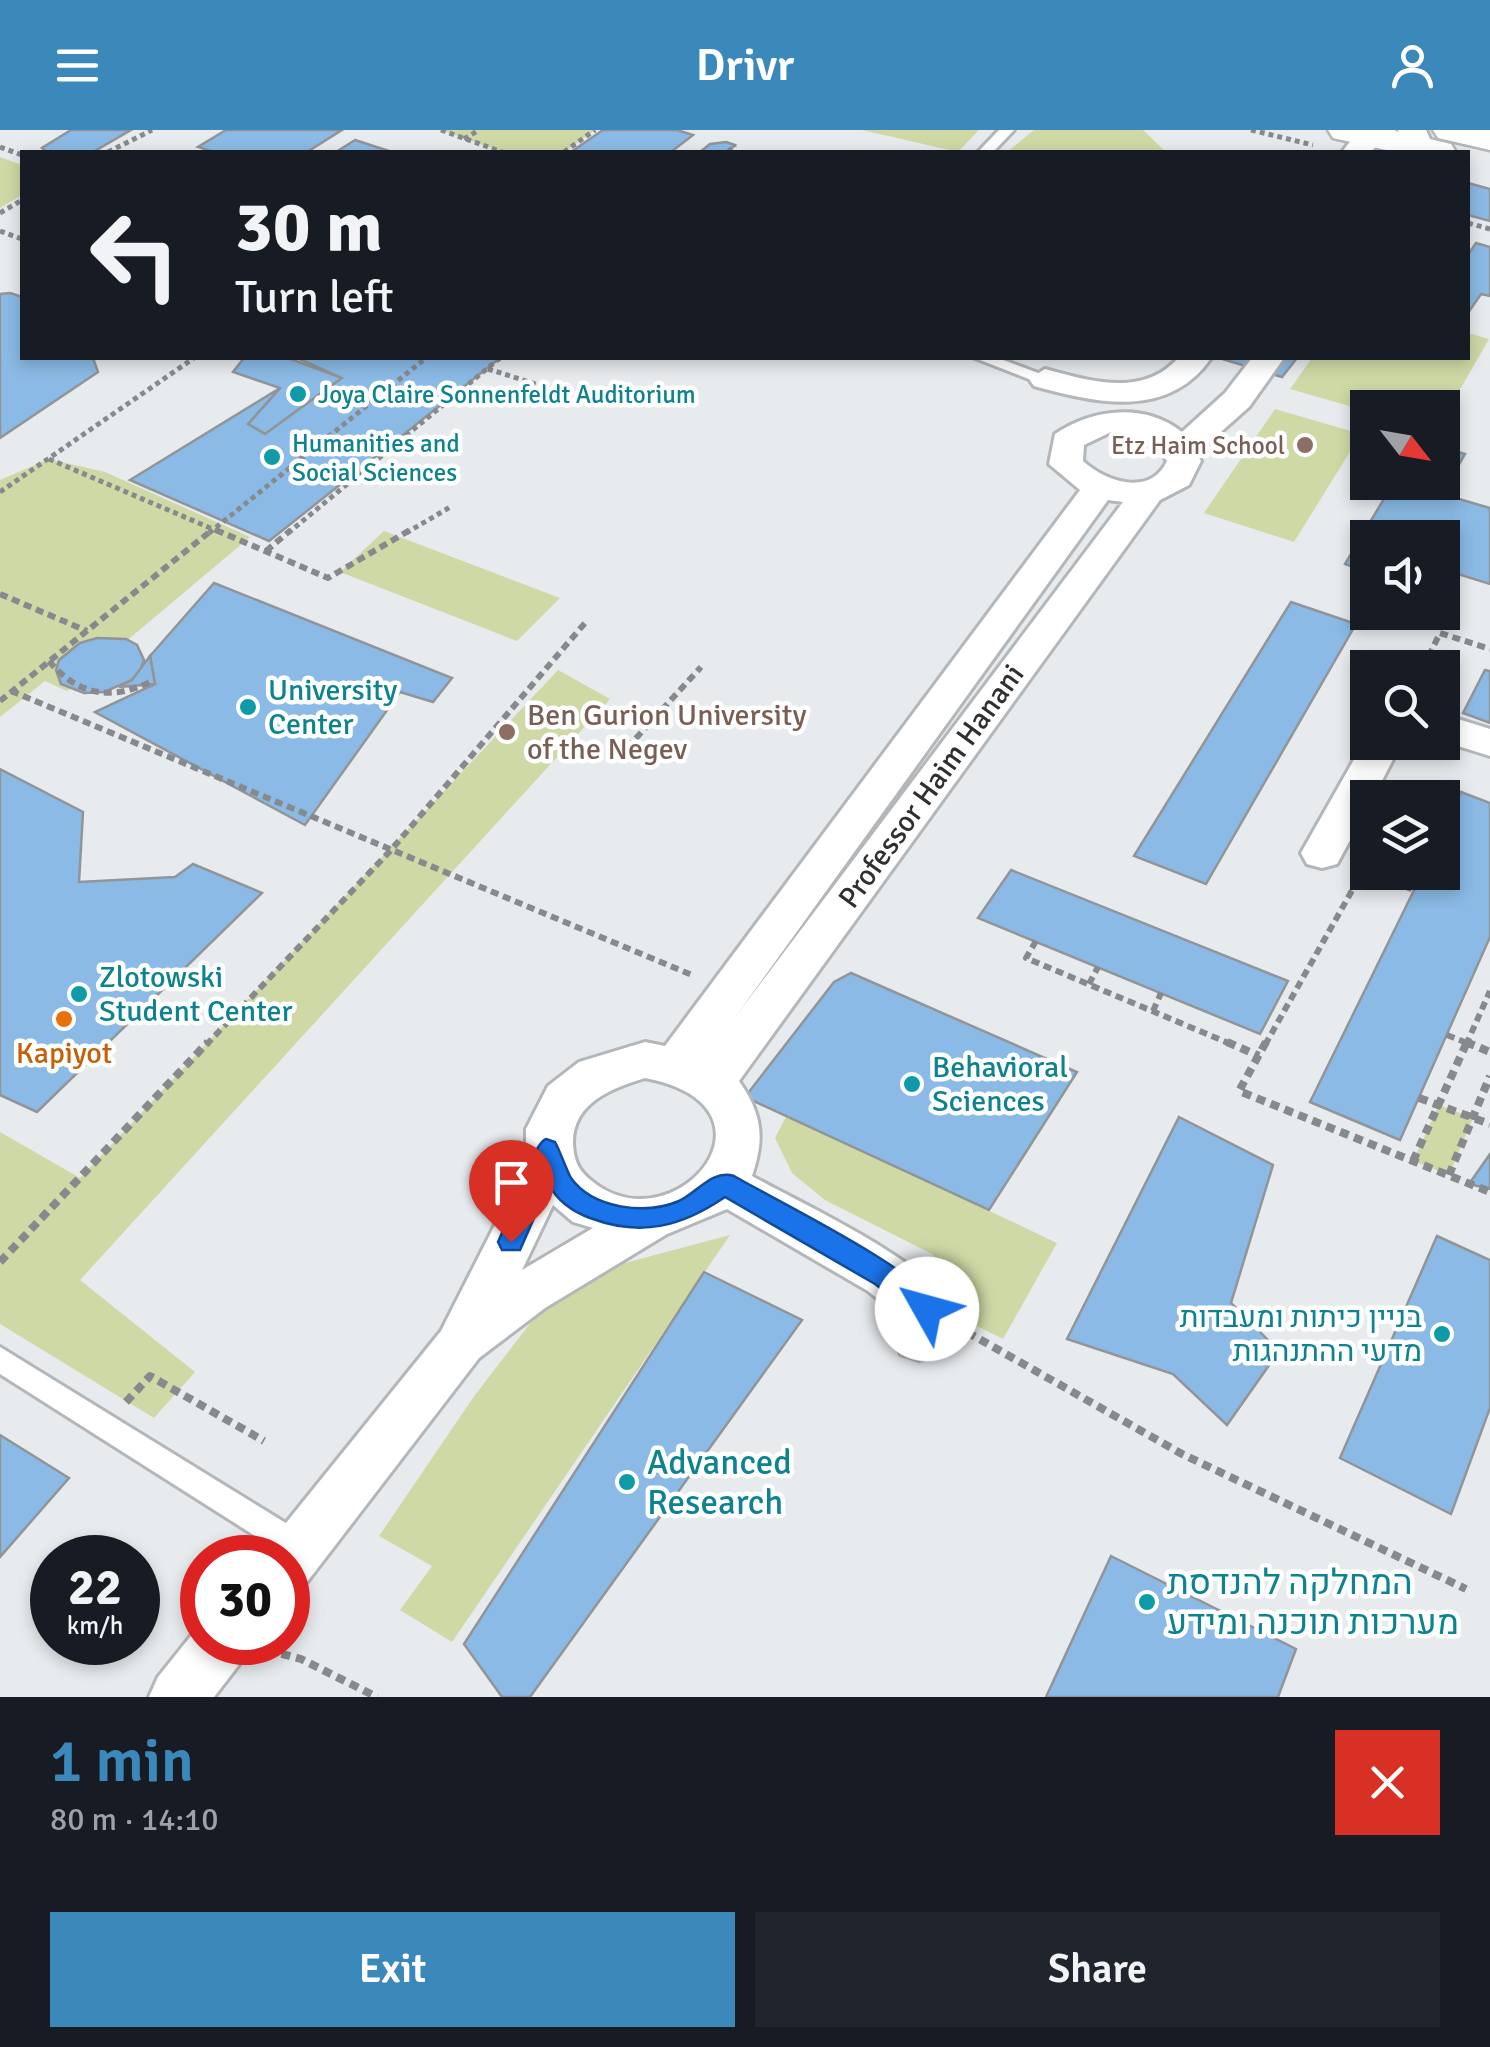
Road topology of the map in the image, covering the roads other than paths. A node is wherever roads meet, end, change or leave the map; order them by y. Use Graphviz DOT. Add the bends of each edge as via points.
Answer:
graph roads {
  1 [pos="1007,130"];
  2 [pos="1354,139"];
  3 [pos="1490,139"];
  4 [pos="1428,143"];
  5 [pos="987,150"];
  6 [pos="989,360"];
  7 [pos="1193,360"];
  8 [pos="1230,360"];
  9 [pos="1267,360"];
  10 [pos="1045,379"];
  11 [pos="1150,427"];
  12 [pos="1078,432"];
  13 [pos="1181,450"];
  14 [pos="1100,488"];
  15 [pos="1150,491"];
  16 [pos="1460,733"];
  17 [pos="1490,743"];
  18 [pos="1373,760"];
  19 [pos="1322,853"];
  20 [pos="695,1073"];
  21 [pos="546,1149"];
  22 [pos="724,1184"];
  23 [pos="652,1218"];
  24 [pos="923,1323"];
  25 [pos="459,1346"];
  26 [pos="0,1359"];
  27 [pos="264,1535"];
  28 [pos="310,1535"];
  29 [pos="217,1665"];
  30 [pos="178,1697"];
  1 -- 5 [label="lane"];
  2 -- 4 [label="main road"];
  3 -- 4 [label="main road"];
  6 -- 10 [label="lane"];
  7 -- 10 [label="street" via="1168,386 1147,392 1095,392"];
  8 -- 11 [label="street"];
  9 -- 13 [label="street" via="1237,400"];
  10 -- 12 [label="street"];
  11 -- 12 [label="street" via="1111,422"];
  11 -- 13 [label="street"];
  12 -- 14 [label="street" via="1067,441 1066,464"];
  13 -- 15 [label="street" via="1182,470"];
  14 -- 15 [label="street"];
  14 -- 20 [label="street, Professor Haim Hanani" via="730,991"];
  15 -- 20 [label="street, Professor Haim Hanani"];
  16 -- 17 [label="street"];
  18 -- 19 [label="street"];
  20 -- 21 [label="street" via="645,1060 584,1079 564,1096"];
  20 -- 22 [label="street" via="731,1104 740,1130 737,1158"];
  21 -- 23 [label="street" via="562,1186 586,1206 618,1217"];
  21 -- 25 [label="street" via="528,1210"];
  22 -- 23 [label="street" via="686,1210"];
  22 -- 24 [label="street" via="885,1276"];
  23 -- 25 [label="street" via="527,1293"];
  25 -- 28 [label="street"];
  26 -- 27 [label="lane"];
  29 -- 30 [label="street"];
}
